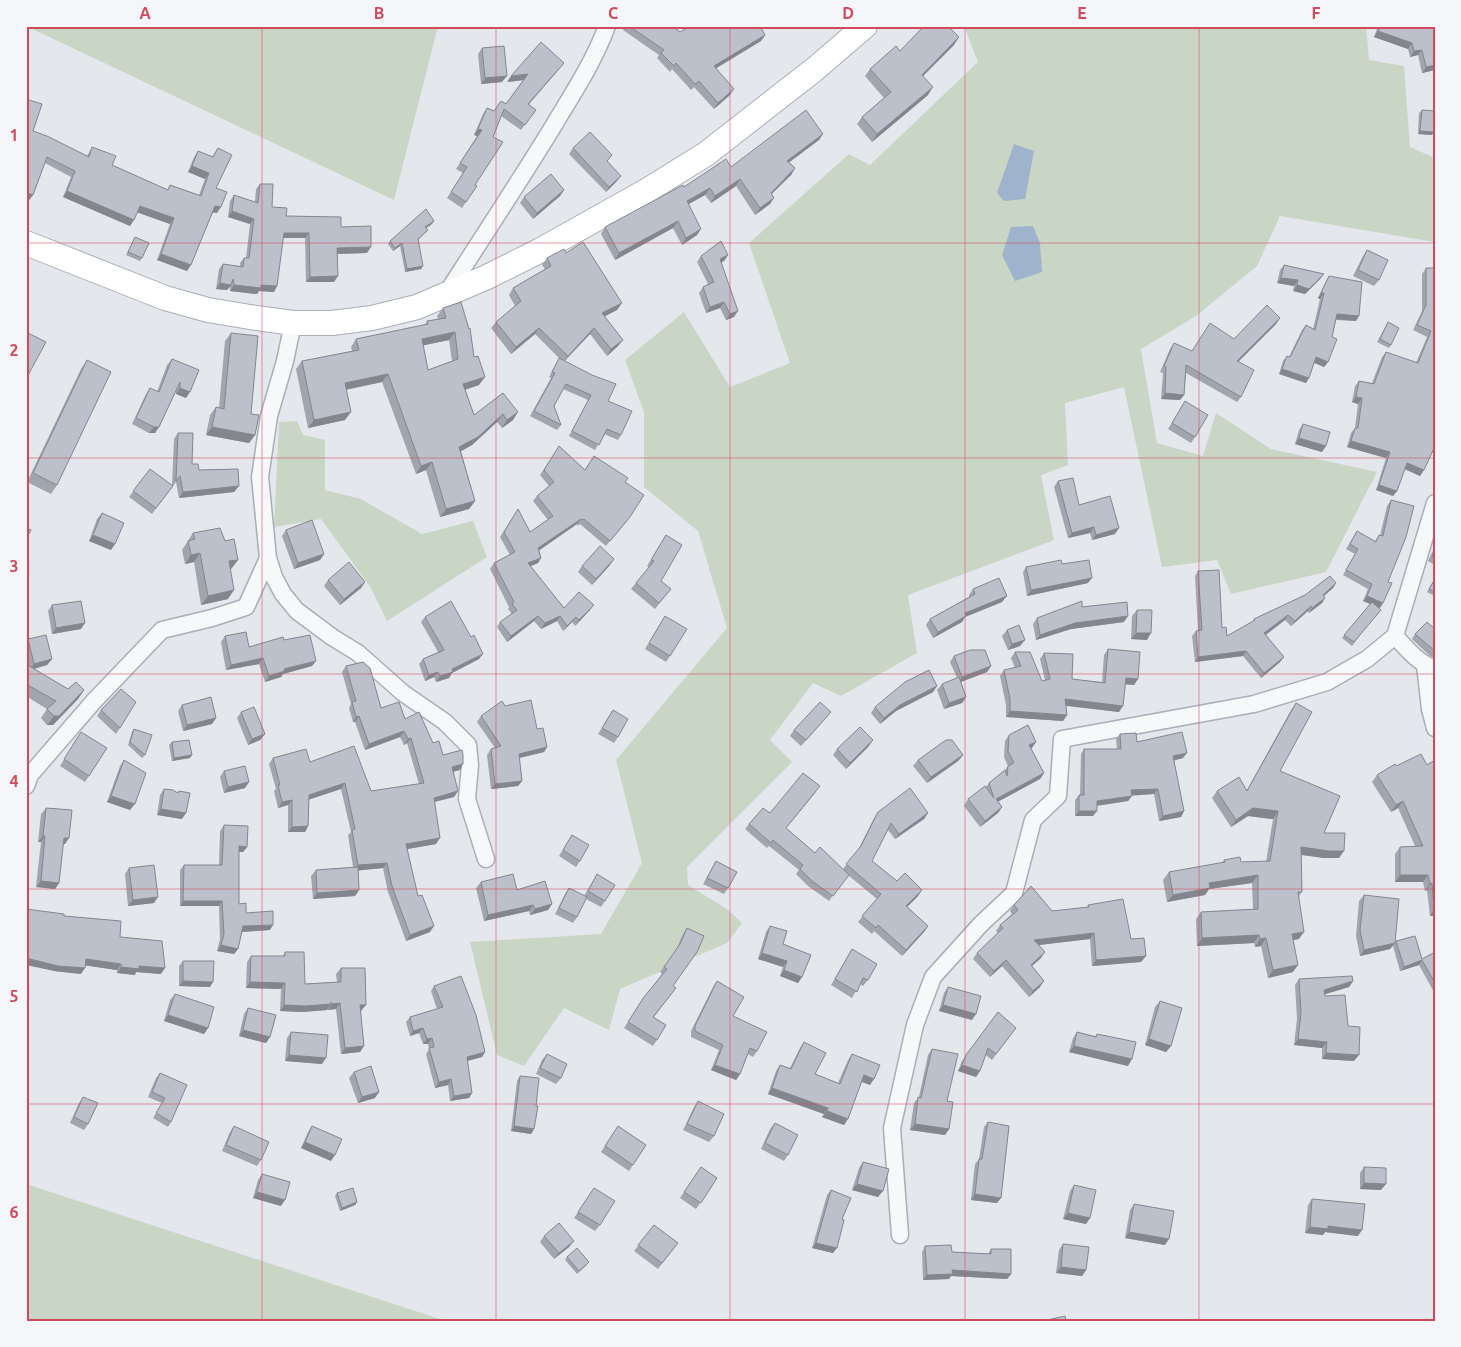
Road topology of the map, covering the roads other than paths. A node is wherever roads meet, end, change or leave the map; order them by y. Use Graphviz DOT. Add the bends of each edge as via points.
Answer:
graph roads {
  1 [pos="607,26"];
  2 [pos="865,26"];
  3 [pos="26,243"];
  4 [pos="444,296"];
  5 [pos="292,323"];
  6 [pos="1435,504"];
  7 [pos="268,558"];
  8 [pos="1395,636"];
  9 [pos="1430,667"];
  10 [pos="1435,728"];
  11 [pos="26,786"];
  12 [pos="486,858"];
  13 [pos="900,1235"];
  1 -- 4 [label="street" via="587,72"];
  2 -- 4 [label="main road" via="706,154 539,250"];
  3 -- 5 [label="main road" via="166,298 208,310"];
  4 -- 5 [label="main road" via="417,308 372,318"];
  5 -- 7 [label="street" via="269,416 260,477"];
  6 -- 8 [label="street"];
  7 -- 11 [label="street" via="246,607 162,630 94,701 30,775"];
  7 -- 12 [label="street" via="283,594 297,611 358,653 403,693 445,722 468,745 467,799"];
  8 -- 9 [label="street" via="1412,655"];
  8 -- 13 [label="street" via="1367,659 1318,685 1254,704 1062,739 1058,796 1032,820 1014,893 933,977 915,1025 892,1128"];
  9 -- 10 [label="street" via="1430,709"];
}
